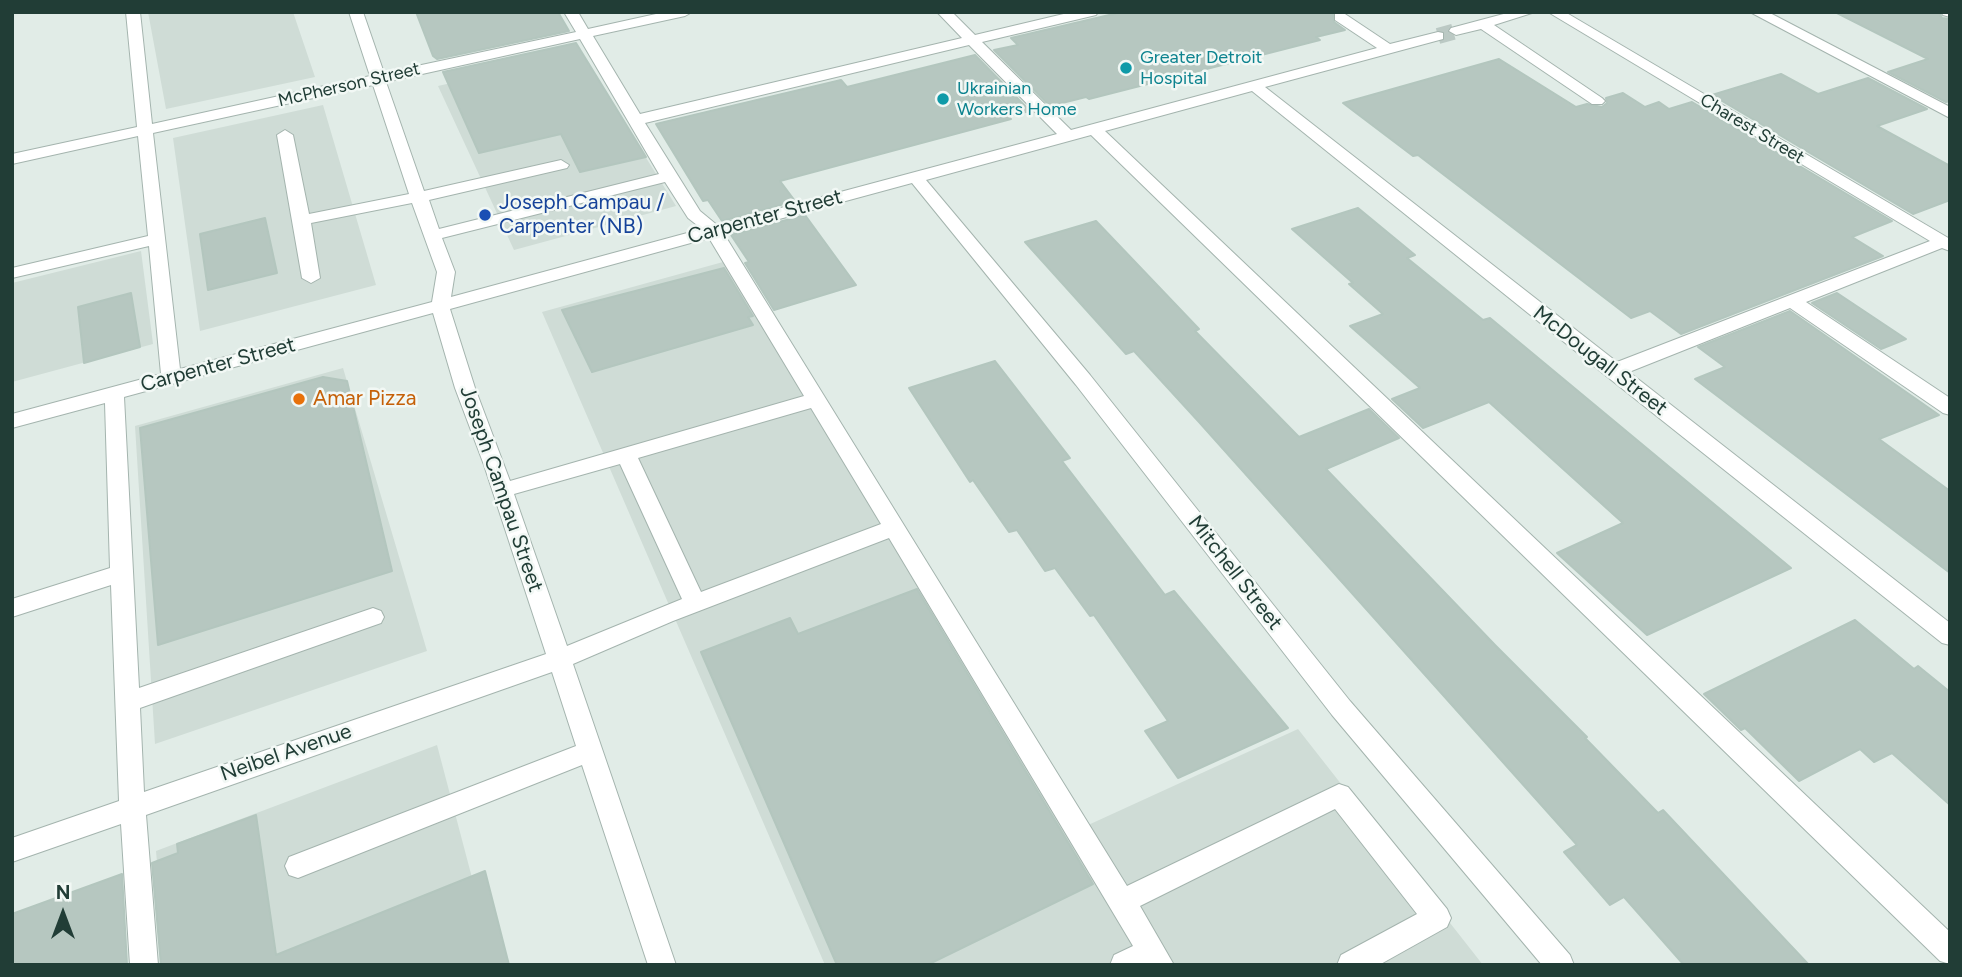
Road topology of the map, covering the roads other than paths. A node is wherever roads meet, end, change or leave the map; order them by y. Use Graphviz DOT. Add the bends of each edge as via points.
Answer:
graph roads {
  1 [pos="132,12"];
  2 [pos="356,12"];
  3 [pos="571,12"];
  4 [pos="685,12"];
  5 [pos="944,12"];
  6 [pos="1091,12"];
  7 [pos="1528,12"];
  8 [pos="1555,12"];
  9 [pos="1757,12"];
  10 [pos="1339,17"];
  11 [pos="1483,24"];
  12 [pos="1456,31"];
  13 [pos="584,34"];
  14 [pos="1438,36"];
  15 [pos="972,41"];
  16 [pos="1386,48"];
  17 [pos="379,78"];
  18 [pos="1252,84"];
  19 [pos="1597,101"];
  20 [pos="1950,113"];
  21 [pos="636,120"];
  22 [pos="1094,129"];
  23 [pos="145,131"];
  24 [pos="285,135"];
  25 [pos="1068,136"];
  26 [pos="12,159"];
  27 [pos="561,165"];
  28 [pos="669,176"];
  29 [pos="916,178"];
  30 [pos="420,199"];
  31 [pos="302,220"];
  32 [pos="713,230"];
  33 [pos="434,235"];
  34 [pos="156,239"];
  35 [pos="1946,244"];
  36 [pos="12,273"];
  37 [pos="311,278"];
  38 [pos="1792,301"];
  39 [pos="440,305"];
  40 [pos="1612,371"];
  41 [pos="171,378"];
  42 [pos="114,393"];
  43 [pos="816,400"];
  44 [pos="1950,408"];
  45 [pos="12,421"];
  46 [pos="626,455"];
  47 [pos="503,490"];
  48 [pos="894,528"];
  49 [pos="120,574"];
  50 [pos="695,604"];
  51 [pos="12,608"];
  52 [pos="373,617"];
  53 [pos="1950,636"];
  54 [pos="560,659"];
  55 [pos="127,702"];
  56 [pos="590,751"];
  57 [pos="132,807"];
  58 [pos="12,850"];
  59 [pos="299,866"];
  60 [pos="1121,902"];
  61 [pos="1950,951"];
  62 [pos="1156,958"];
  63 [pos="144,965"];
  64 [pos="663,965"];
  65 [pos="1124,965"];
  66 [pos="1351,965"];
  67 [pos="1560,965"];
  1 -- 23 [label="street"];
  2 -- 17 [label="street, Joseph Campau Street"];
  3 -- 13 [label="street"];
  4 -- 13 [label="street, McPherson Street"];
  5 -- 15 [label="street"];
  6 -- 15 [label="street"];
  7 -- 11 [label="street"];
  8 -- 35 [label="street, Charest Street"];
  9 -- 20 [label="street"];
  10 -- 16 [label="street"];
  11 -- 12 [label="street"];
  11 -- 19 [label="street"];
  13 -- 17 [label="street, McPherson Street"];
  13 -- 21 [label="street"];
  14 -- 16 [label="street, Carpenter Street"];
  15 -- 21 [label="street"];
  15 -- 25 [label="street"];
  16 -- 18 [label="street, Carpenter Street"];
  17 -- 23 [label="street, McPherson Street"];
  17 -- 30 [label="street, Joseph Campau Street"];
  18 -- 22 [label="street, Carpenter Street"];
  18 -- 40 [label="street, McDougall Street"];
  21 -- 28 [label="street"];
  22 -- 25 [label="street, Carpenter Street"];
  22 -- 61 [label="street"];
  23 -- 26 [label="street, McPherson Street"];
  23 -- 34 [label="street"];
  24 -- 31 [label="street"];
  25 -- 29 [label="street, Carpenter Street"];
  27 -- 30 [label="street"];
  28 -- 32 [label="street" via="694,214"];
  28 -- 33 [label="street"];
  29 -- 32 [label="street, Carpenter Street"];
  29 -- 67 [label="street, Mitchell Street" via="1083,380 1341,708"];
  30 -- 31 [label="street"];
  30 -- 33 [label="street, Joseph Campau Street"];
  31 -- 37 [label="street"];
  32 -- 39 [label="street, Carpenter Street"];
  32 -- 43 [label="street"];
  33 -- 39 [label="street, Joseph Campau Street" via="446,272"];
  34 -- 36 [label="street"];
  34 -- 41 [label="street"];
  35 -- 38 [label="street"];
  38 -- 40 [label="street"];
  38 -- 44 [label="street"];
  39 -- 41 [label="street, Carpenter Street"];
  39 -- 47 [label="street, Joseph Campau Street"];
  40 -- 53 [label="street, McDougall Street"];
  41 -- 42 [label="street, Carpenter Street"];
  42 -- 45 [label="street, Carpenter Street"];
  42 -- 49 [label="street"];
  43 -- 46 [label="street"];
  43 -- 48 [label="street"];
  46 -- 47 [label="street"];
  46 -- 50 [label="street"];
  47 -- 54 [label="street, Joseph Campau Street"];
  48 -- 50 [label="street, Neibel Avenue"];
  48 -- 60 [label="street"];
  49 -- 51 [label="street"];
  49 -- 55 [label="street"];
  50 -- 54 [label="street, Neibel Avenue"];
  52 -- 55 [label="street"];
  54 -- 56 [label="street, Joseph Campau Street"];
  54 -- 57 [label="street, Neibel Avenue"];
  55 -- 57 [label="street"];
  56 -- 59 [label="street"];
  56 -- 64 [label="street, Joseph Campau Street"];
  57 -- 58 [label="street, Neibel Avenue"];
  57 -- 63 [label="street"];
  60 -- 62 [label="street"];
  60 -- 66 [label="street" via="1339,795 1437,918"];
  62 -- 65 [label="street"];
}
